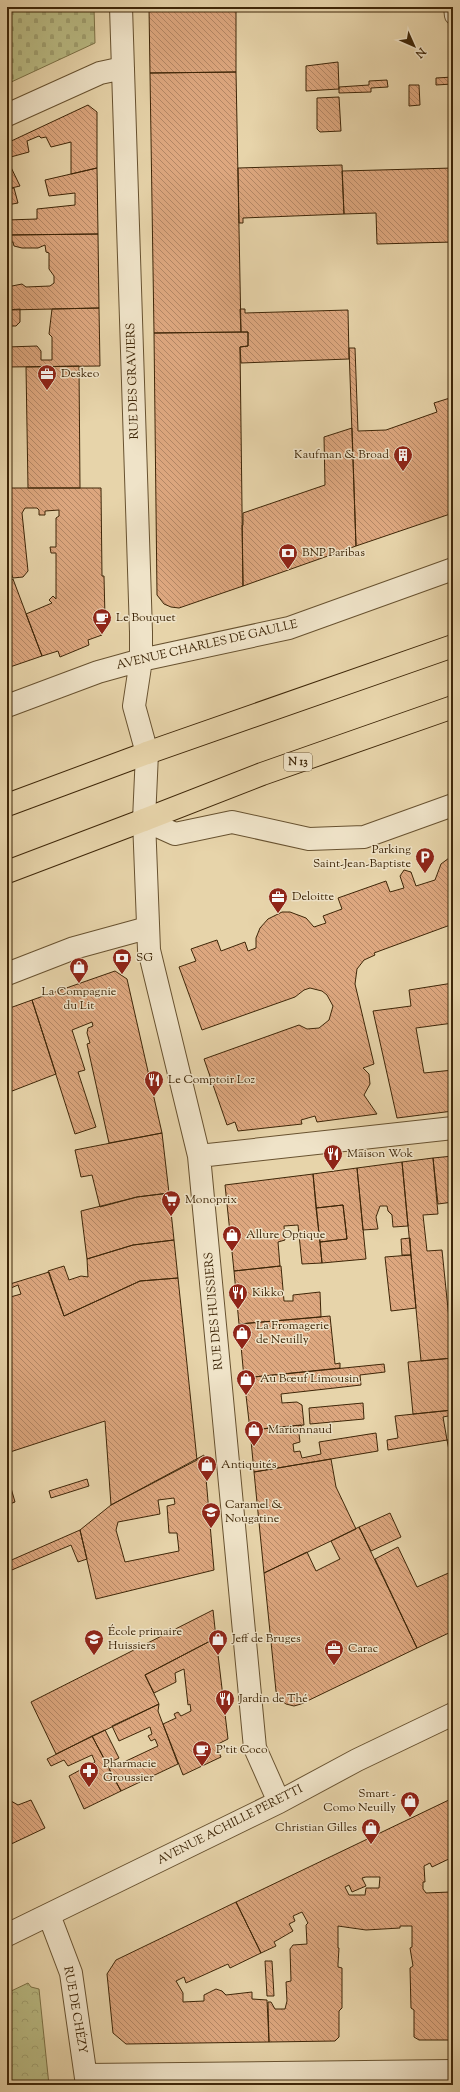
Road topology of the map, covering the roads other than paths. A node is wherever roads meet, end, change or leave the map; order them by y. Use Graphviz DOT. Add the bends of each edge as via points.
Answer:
graph roads {
  1 [pos="121,7"];
  2 [pos="452,7"];
  3 [pos="453,16"];
  4 [pos="123,68"];
  5 [pos="7,115"];
  6 [pos="453,569"];
  7 [pos="453,646"];
  8 [pos="141,660"];
  9 [pos="7,706"];
  10 [pos="453,707"];
  11 [pos="147,753"];
  12 [pos="7,805"];
  13 [pos="453,805"];
  14 [pos="144,820"];
  15 [pos="7,872"];
  16 [pos="147,928"];
  17 [pos="7,974"];
  18 [pos="453,1128"];
  19 [pos="199,1156"];
  20 [pos="453,1714"];
  21 [pos="279,1802"];
  22 [pos="49,1915"];
  23 [pos="7,1935"];
  24 [pos="453,2071"];
  25 [pos="425,2078"];
  26 [pos="87,2080"];
  1 -- 4 [label="street, RUE DES GRAVIERS"];
  2 -- 3 [label="lane"];
  4 -- 5 [label="street" via="100,73"];
  4 -- 8 [label="street, RUE DES GRAVIERS"];
  6 -- 8 [label="street, AVENUE CHARLES DE GAULLE" via="289,628"];
  7 -- 11 [label="main road"];
  8 -- 9 [label="street, AVENUE CHARLES DE GAULLE" via="98,672"];
  8 -- 11 [label="street, RUE DES GRAVIERS" via="134,706"];
  10 -- 14 [label="main road, N 13" via="262,774"];
  11 -- 12 [label="main road"];
  11 -- 14 [label="street, RUE DES GRAVIERS"];
  13 -- 14 [label="street" via="364,837 309,839 232,822 175,834"];
  14 -- 15 [label="main road, N 13"];
  14 -- 16 [label="street, RUE DES HUISSIERS"];
  16 -- 17 [label="street" via="74,948"];
  16 -- 19 [label="street, RUE DES HUISSIERS" via="152,968"];
  18 -- 19 [label="street"];
  19 -- 21 [label="street, RUE DES HUISSIERS" via="255,1748"];
  20 -- 21 [label="street, AVENUE ACHILLE PERETTI" via="351,1763"];
  21 -- 22 [label="street, AVENUE ACHILLE PERETTI"];
  22 -- 23 [label="street, AVENUE ACHILLE PERETTI"];
  22 -- 26 [label="street, RUE DE CHÉZY" via="71,1973"];
  24 -- 25 [label="street"];
  25 -- 26 [label="street"];
}
